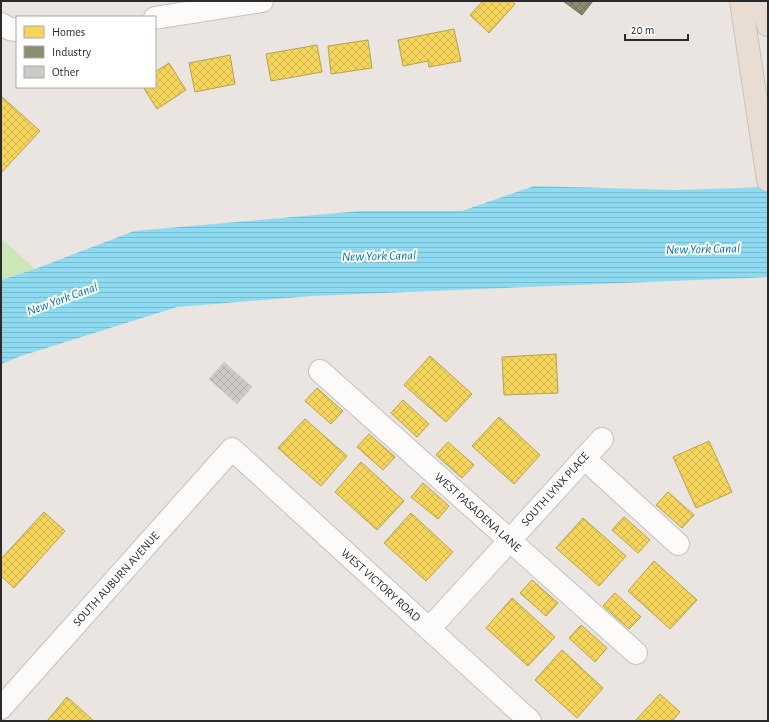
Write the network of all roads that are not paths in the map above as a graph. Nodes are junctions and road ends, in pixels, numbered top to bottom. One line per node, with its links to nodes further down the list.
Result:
1 (262, 1): 4 (street)
2 (741, 1): 8 (highway)
3 (762, 1): 6 (highway)
4 (156, 18)
5 (1, 24): 7 (street)
6 (768, 25)
7 (16, 30)
8 (766, 172)
9 (320, 370): 13 (street, WEST PASADENA LANE)
10 (602, 439): 12 (street, SOUTH LYNX PLACE)
11 (232, 449): 15 (street, WEST VICTORY ROAD); 17 (street, SOUTH AUBURN AVENUE)
12 (584, 458): 13 (street, SOUTH LYNX PLACE); 14 (street)
13 (510, 540): 15 (street, SOUTH LYNX PLACE); 16 (street, WEST PASADENA LANE)
14 (678, 544)
15 (428, 629): 18 (street, WEST VICTORY ROAD)
16 (636, 653)
17 (1, 708)
18 (530, 721)

